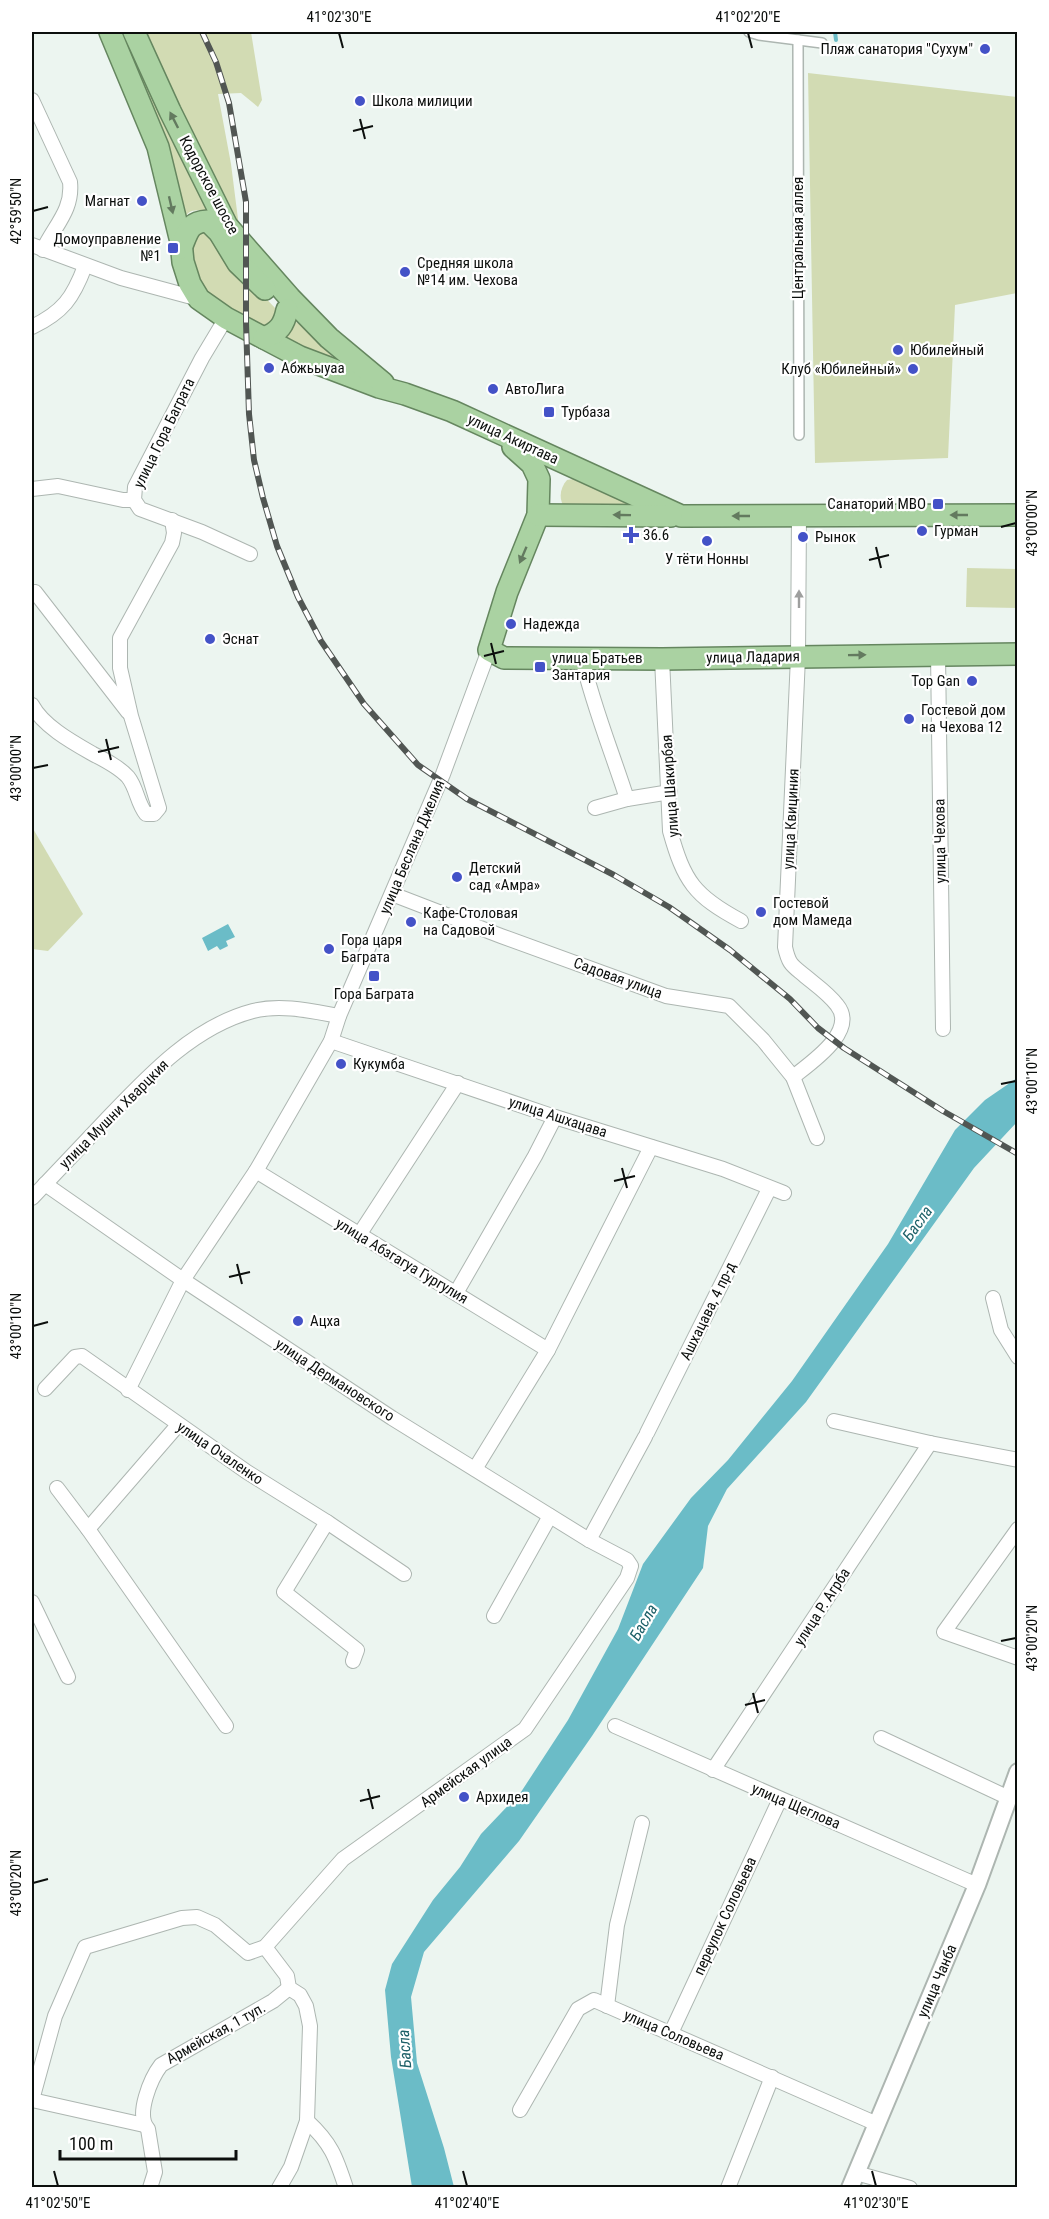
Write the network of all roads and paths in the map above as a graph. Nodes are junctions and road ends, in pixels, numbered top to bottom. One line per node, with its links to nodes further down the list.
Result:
1 (110, 32): 10 (highway, Кодорское шоссе, one-way to 10)
2 (134, 32): 7 (highway, Кодорское шоссе, one-way to 2)
3 (749, 32): 4 (street)
4 (798, 40): 5 (street); 20 (street, Центральная аллея)
5 (822, 42)
6 (32, 100): 9 (street)
7 (199, 168): 8 (highway); 17 (highway, Кодорское шоссе)
8 (219, 232): 10 (highway); 13 (highway)
9 (37, 247): 11 (street, улица Акиртава)
10 (181, 248): 12 (highway, Кодорское шоссе)
11 (85, 266): 12 (street, улица Акиртава); 15 (street)
12 (199, 299): 14 (highway, улица Акиртава)
13 (287, 310): 16 (highway); 17 (highway)
14 (226, 318): 16 (highway, улица Акиртава); 22 (street, улица Гора Баграта)
15 (32, 327)
16 (264, 338): 18 (highway, улица Акиртава)
17 (339, 346): 18 (highway, Кодорское шоссе)
18 (394, 390): 19 (highway, улица Акиртава)
19 (497, 433): 23 (highway, улица Беслана Джелия); 25 (highway, улица Акиртава)
20 (799, 435)
21 (32, 489): 22 (street)
22 (134, 500): 27 (street, улица Гора Баграта)
23 (538, 515): 25 (highway, one-way to 23); 30 (highway, улица Беслана Джелия, one-way to 30)
24 (1017, 515): 26 (highway, улица Акиртава, one-way to 26)
25 (681, 516): 26 (highway, улица Акиртава, one-way to 25)
26 (799, 516): 33 (street, улица Квициния, one-way to 26)
27 (172, 520): 28 (street, улица Гора Баграта); 37 (street)
28 (250, 554)
29 (35, 592): 37 (street)
30 (489, 650): 34 (highway, улица Ладария); 41 (street, улица Беслана Джелия)
31 (938, 653): 32 (highway, улица Ладария); 33 (highway, улица Ладария, one-way to 31); 44 (street, улица Чехова)
32 (1017, 654)
33 (798, 657): 35 (highway, улица Ладария); 46 (street, улица Квициния)
34 (582, 658): 35 (highway, улица Ладария); 39 (street)
35 (662, 658): 38 (street, улица Шакирбая)
36 (32, 705): 37 (street)
37 (131, 716)
38 (670, 792): 39 (street); 42 (street, улица Шакирбая)
39 (627, 799): 40 (street)
40 (595, 808)
41 (392, 894): 43 (street, улица Беслана Джелия); 46 (street, Садовая улица)
42 (741, 921)
43 (339, 1016): 45 (street, улица Беслана Джелия); 52 (street, улица Мушни Хварцкия)
44 (943, 1029)
45 (331, 1041): 47 (street, улица Ашхацава); 51 (street, улица Беслана Джелия)
46 (793, 1077): 49 (street, Садовая улица)
47 (458, 1083): 48 (street, улица Ашхацава); 56 (street)
48 (555, 1117): 50 (street, улица Ашхацава); 58 (street)
49 (817, 1138)
50 (651, 1147): 53 (street, улица Ашхацава); 60 (street)
51 (256, 1171): 56 (street, улица Абзгагуа Гургулия); 57 (street, улица Беслана Джелия)
52 (45, 1184): 55 (street, улица Мушни Хварцкия); 57 (street, улица Дермановского)
53 (769, 1189): 54 (street, улица Ашхацава); 74 (street, Ашхацава, 4 пр-д)
54 (784, 1193)
55 (32, 1198)
56 (359, 1235): 58 (street, улица Абзгагуа Гургулия)
57 (183, 1280): 63 (street, улица Беслана Джелия); 68 (street, улица Дермановского)
58 (456, 1293): 60 (street, улица Абзгагуа Гургулия)
59 (993, 1298): 61 (street)
60 (548, 1350): 68 (street)
61 (1017, 1357)
62 (45, 1389): 63 (street, улица Очаленко)
63 (129, 1390): 65 (street, улица Очаленко)
64 (834, 1421): 66 (street)
65 (178, 1425): 71 (street, улица Очаленко); 72 (street)
66 (930, 1443): 67 (street); 85 (street, улица Р. Агрба)
67 (1017, 1460)
68 (475, 1469): 70 (street, улица Дермановского)
69 (57, 1488): 72 (street)
70 (550, 1516): 74 (street, улица Дермановского); 78 (street)
71 (327, 1522): 76 (street, улица Очаленко); 80 (street)
72 (88, 1529): 82 (street)
73 (1017, 1529): 79 (street)
74 (589, 1540): 75 (street, улица Дермановского)
75 (631, 1566): 91 (street, Армейская улица)
76 (404, 1574)
77 (32, 1602): 81 (street)
78 (494, 1616)
79 (1017, 1658)
80 (353, 1661)
81 (68, 1677)
82 (226, 1726)
83 (615, 1726): 85 (street, улица Щеглова)
84 (881, 1738): 87 (street)
85 (713, 1770): 88 (street, улица Щеглова)
86 (1017, 1772): 87 (street, улица Чанба)
87 (1009, 1798): 90 (street, улица Чанба)
88 (780, 1799): 90 (street, улица Щеглова); 94 (street, переулок Соловьева)
89 (642, 1823): 93 (street)
90 (977, 1885): 99 (street, улица Чанба)
91 (265, 1947): 92 (street); 96 (street)
92 (289, 1988): 98 (street); 100 (street, Армейская, 1 туп.)
93 (607, 2006): 94 (street, улица Соловьева); 97 (street, улица Соловьева)
94 (671, 2033): 95 (street, улица Соловьева)
95 (772, 2077): 99 (street, улица Соловьева); 105 (street)
96 (32, 2100): 100 (street)
97 (520, 2110)
98 (307, 2121): 103 (street); 104 (street)
99 (877, 2124): 101 (street, улица Чанба)
100 (144, 2125): 102 (street, Армейская, 1 туп.)
101 (853, 2180): 106 (street)
102 (150, 2187)
103 (279, 2187)
104 (346, 2187)
105 (728, 2187)
106 (910, 2187)

